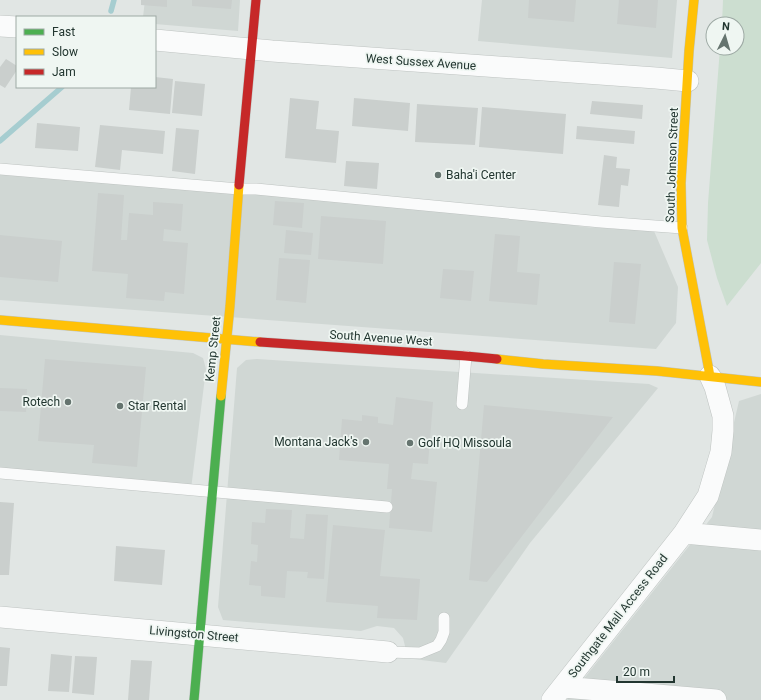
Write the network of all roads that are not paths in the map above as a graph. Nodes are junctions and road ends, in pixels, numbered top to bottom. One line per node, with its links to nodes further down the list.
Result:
1 (256, 0): 6 (street, Kemp Street)
2 (694, 0): 7 (street, South Johnson Street)
3 (0, 26): 4 (street)
4 (16, 28)
5 (156, 40): 6 (street, West Sussex Avenue)
6 (251, 49): 7 (street, West Sussex Avenue); 9 (street, Kemp Street)
7 (688, 81): 10 (street, South Johnson Street)
8 (0, 169): 9 (lane)
9 (239, 189): 10 (lane); 12 (street, Kemp Street)
10 (682, 228): 14 (street, South Johnson Street)
11 (0, 320): 12 (street, South Avenue West)
12 (226, 339): 13 (street, South Avenue West); 18 (street, Kemp Street)
13 (466, 356): 14 (street, South Avenue West); 16 (lane)
14 (710, 376): 15 (street, South Avenue West); 20 (street, Southgate Mall Access Road)
15 (761, 382)
16 (462, 404)
17 (0, 473): 18 (lane)
18 (212, 491): 19 (lane); 24 (street, Kemp Street)
19 (387, 507)
20 (684, 533): 21 (street); 26 (street, Southgate Mall Access Road)
21 (761, 540)
22 (0, 617): 24 (street, Livingston Street)
23 (444, 618): 25 (lane)
24 (199, 635): 25 (street, Livingston Street); 27 (street, Kemp Street)
25 (388, 652)
26 (558, 693): 28 (street)
27 (194, 700)
28 (716, 700)

